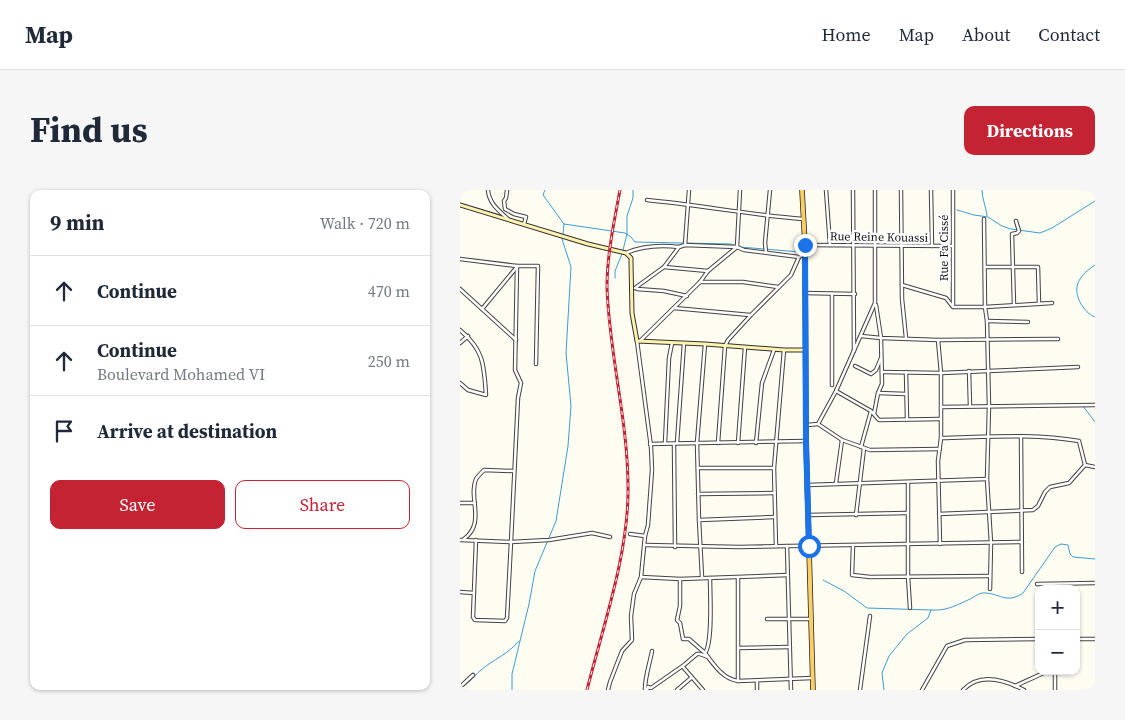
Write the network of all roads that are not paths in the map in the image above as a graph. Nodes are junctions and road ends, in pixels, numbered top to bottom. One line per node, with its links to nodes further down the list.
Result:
1 (488, 190): 18 (street)
2 (507, 190): 22 (street)
3 (689, 190): 14 (street)
4 (740, 190): 16 (street)
5 (770, 190): 17 (street)
6 (802, 190): 19 (main road)
7 (826, 190): 25 (street)
8 (853, 190): 26 (street)
9 (875, 190): 28 (street)
10 (901, 190): 29 (street)
11 (931, 190): 30 (street)
12 (953, 190): 31 (street, Rue Fa Cissé)
13 (647, 200): 14 (street)
14 (688, 204): 16 (street); 23 (street)
15 (460, 205): 18 (street)
16 (738, 212): 17 (street); 27 (street)
17 (768, 216): 19 (street); 33 (street)
18 (508, 219): 22 (street)
19 (803, 219): 24 (main road)
20 (984, 219): 40 (street)
21 (1016, 221): 39 (street)
22 (524, 224): 34 (street)
23 (685, 245): 27 (street); 32 (street)
24 (805, 245): 25 (street, Rue Reine Kouassi); 35 (main road)
25 (830, 245): 26 (street, Rue Reine Kouassi)
26 (854, 245): 28 (street, Rue Reine Kouassi); 50 (street)
27 (737, 246): 33 (street); 42 (street)
28 (875, 246): 29 (street, Rue Reine Kouassi); 53 (street)
29 (902, 246): 30 (street, Rue Reine Kouassi); 44 (street)
30 (932, 246): 31 (street, Rue Reine Kouassi)
31 (953, 246): 56 (street, Rue Fa Cissé)
32 (679, 247): 34 (street); 41 (street)
33 (766, 252): 36 (street)
34 (626, 253): 47 (street)
35 (805, 254): 36 (street); 48 (main road)
36 (799, 257): 45 (street)
37 (460, 259): 38 (street)
38 (517, 266): 59 (street); 69 (street); 84 (street)
39 (1012, 266): 40 (street); 54 (street); 55 (street)
40 (985, 267): 57 (street)
41 (664, 268): 42 (street); 47 (street)
42 (708, 271): 43 (street)
43 (700, 282): 45 (street); 51 (street)
44 (902, 285): 56 (street); 67 (street)
45 (778, 287): 60 (street)
46 (460, 289): 59 (street)
47 (633, 289): 51 (street); 72 (street)
48 (805, 293): 49 (street); 81 (main road)
49 (832, 294): 50 (street); 93 (street)
50 (854, 294): 82 (street)
51 (687, 296): 58 (street)
52 (1052, 303): 54 (street)
53 (875, 304): 65 (street); 66 (street)
54 (1039, 304): 55 (street)
55 (1014, 305): 57 (street)
56 (953, 306): 57 (street)
57 (985, 307): 61 (street)
58 (674, 308): 60 (street); 72 (street)
59 (482, 310): 69 (street)
60 (750, 315): 77 (street)
61 (987, 322): 62 (street); 71 (street)
62 (1028, 322)
63 (460, 330): 64 (street)
64 (468, 336): 73 (street); 92 (street)
65 (861, 336): 66 (street); 82 (street)
66 (880, 338): 67 (street); 83 (street)
67 (906, 339): 70 (street)
68 (1058, 339): 71 (street)
69 (516, 340): 126 (street)
70 (938, 340): 71 (street); 91 (street)
71 (987, 340): 87 (street)
72 (638, 341): 74 (street); 117 (street)
73 (460, 343)
74 (672, 343): 75 (street); 118 (street)
75 (684, 343): 76 (street); 119 (street)
76 (705, 344): 77 (street); 112 (street)
77 (725, 346): 78 (street); 113 (street)
78 (744, 347): 79 (street); 114 (street)
79 (774, 350): 80 (street); 115 (street)
80 (784, 350): 81 (street); 116 (street)
81 (804, 350): 106 (main road)
82 (854, 352): 94 (street)
83 (881, 358): 85 (street); 89 (street)
84 (536, 364)
85 (855, 366)
86 (1078, 367): 87 (street)
87 (988, 370): 88 (street); 99 (street)
88 (970, 371): 91 (street); 98 (street)
89 (882, 372): 90 (street); 95 (street)
90 (906, 372): 91 (street); 96 (street)
91 (941, 373): 100 (street)
92 (460, 383)
93 (832, 385)
94 (836, 391): 101 (street); 105 (street)
95 (878, 393): 96 (street); 102 (street)
96 (906, 394): 103 (street)
97 (1095, 405): 99 (street)
98 (970, 406): 99 (street); 100 (street)
99 (989, 406): 107 (street)
100 (941, 407): 104 (street)
101 (871, 412): 102 (street); 120 (street)
102 (874, 414): 103 (street)
103 (907, 419): 104 (street)
104 (941, 419): 109 (street)
105 (818, 424): 106 (street); 110 (street)
106 (806, 425): 111 (main road)
107 (988, 437): 108 (street); 109 (street); 127 (street)
108 (1021, 437): 122 (street); 137 (street)
109 (941, 438): 121 (street)
110 (842, 440): 120 (street); 129 (street)
111 (806, 441): 116 (street); 132 (main road)
112 (697, 443): 113 (street); 119 (street); 124 (street)
113 (718, 443): 114 (street)
114 (738, 443): 115 (street)
115 (756, 443): 116 (street)
116 (776, 443): 125 (street)
117 (650, 444): 118 (street); 146 (street)
118 (665, 444): 119 (street)
119 (676, 444): 160 (street)
120 (862, 448): 121 (street); 131 (street)
121 (940, 449): 128 (street)
122 (1085, 465): 123 (street); 137 (street)
123 (1095, 466)
124 (698, 468): 125 (street); 134 (street)
125 (774, 468): 133 (street)
126 (514, 471): 136 (street); 150 (street)
127 (987, 479): 128 (street); 139 (street)
128 (938, 482): 130 (street); 140 (street)
129 (836, 483): 131 (street); 132 (street)
130 (908, 483): 131 (street); 138 (street)
131 (859, 484): 142 (street)
132 (808, 485): 141 (main road)
133 (775, 493): 134 (street); 143 (street)
134 (698, 494): 144 (street)
135 (460, 503): 136 (street)
136 (475, 503): 148 (street)
137 (1022, 511): 139 (street); 151 (street)
138 (907, 513): 142 (street); 156 (street)
139 (988, 513): 140 (street); 152 (street)
140 (939, 514): 153 (street)
141 (809, 515): 142 (street); 159 (main road)
142 (856, 515)
143 (775, 517): 144 (street); 157 (street)
144 (698, 520): 161 (street)
145 (630, 534): 146 (street)
146 (645, 536): 154 (street)
147 (610, 537): 150 (street)
148 (461, 540): 149 (street)
149 (476, 540): 150 (street); 175 (street)
150 (511, 542): 175 (street)
151 (1022, 542): 152 (street); 162 (street)
152 (990, 543): 153 (street); 165 (street)
153 (940, 544): 156 (street)
154 (645, 545): 160 (street); 166 (street)
155 (853, 545): 156 (street); 159 (street); 164 (street)
156 (908, 545): 164 (street)
157 (776, 546): 158 (street); 161 (street)
158 (787, 546): 159 (street); 163 (street)
159 (809, 546): 180 (main road)
160 (675, 547): 161 (street)
161 (700, 547): 167 (street)
162 (1022, 572)
163 (788, 575): 169 (street); 178 (street)
164 (908, 576): 165 (street); 176 (street)
165 (990, 576): 173 (street)
166 (641, 577): 170 (street); 200 (street)
167 (702, 577): 168 (street); 170 (street)
168 (710, 578): 169 (street); 187 (street)
169 (738, 578): 185 (street)
170 (680, 579): 187 (street)
171 (1095, 582): 172 (street)
172 (1037, 584)
173 (990, 589)
174 (460, 592): 175 (street)
175 (474, 593)
176 (910, 608)
177 (870, 616): 207 (street)
178 (790, 618): 179 (street); 180 (street); 184 (street)
179 (767, 619)
180 (812, 619): 194 (main road)
181 (1035, 639): 208 (street)
182 (1080, 639): 183 (street)
183 (1095, 639)
184 (790, 647): 185 (street); 195 (street)
185 (738, 648): 196 (street)
186 (652, 650): 201 (street)
187 (705, 653): 188 (street)
188 (708, 657): 189 (street); 196 (street)
189 (682, 666): 193 (street); 201 (street)
190 (473, 675): 199 (street)
191 (1039, 675): 198 (street)
192 (1055, 675): 211 (street)
193 (691, 678): 202 (street); 203 (street)
194 (812, 678): 195 (street); 206 (main road)
195 (790, 679): 197 (street); 205 (street)
196 (738, 681): 197 (street)
197 (757, 681): 204 (street)
198 (1016, 686): 209 (street); 210 (street)
199 (460, 687)
200 (608, 690)
201 (646, 690)
202 (677, 690)
203 (703, 690)
204 (757, 690)
205 (790, 690)
206 (813, 690)
207 (860, 690)
208 (923, 690)
209 (963, 690)
210 (1024, 690)
211 (1055, 690)

